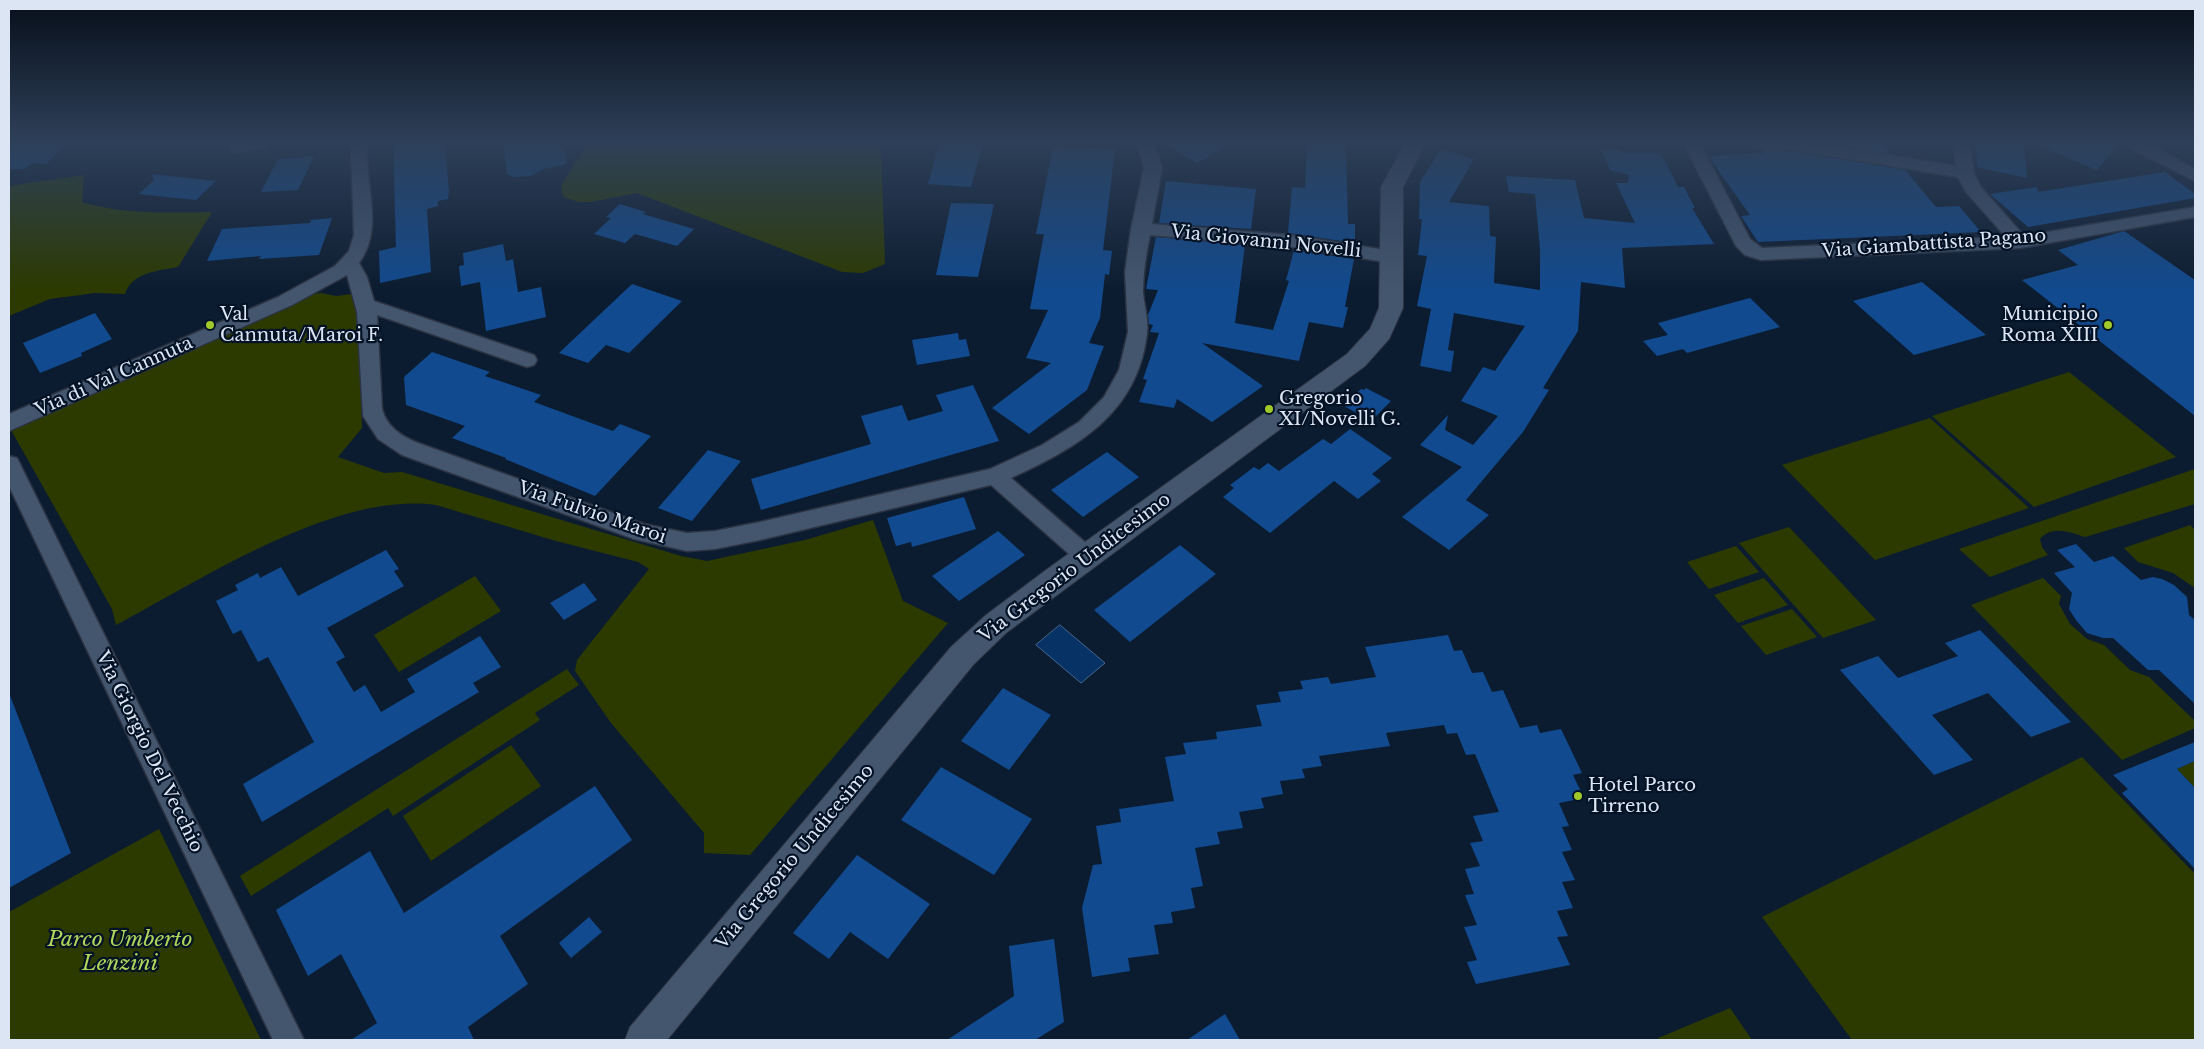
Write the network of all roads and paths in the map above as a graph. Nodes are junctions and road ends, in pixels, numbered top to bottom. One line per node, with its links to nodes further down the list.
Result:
1 (361, 193): 10 (street, Via di Val Cannuta)
2 (1148, 193): 7 (street, Via Fulvio Maroi)
3 (1392, 193): 9 (street, Via Gregorio Undicesimo)
4 (1717, 193): 8 (street, Via Giambattista Pagano)
5 (1975, 193): 8 (street)
6 (2195, 212): 8 (street, Via Giambattista Pagano)
7 (1140, 229): 9 (street, Via Giovanni Novelli); 15 (street, Via Fulvio Maroi)
8 (2020, 242)
9 (1392, 257): 16 (street, Via Gregorio Undicesimo)
10 (350, 262): 11 (street, Via Fulvio Maroi); 13 (street, Via di Val Cannuta)
11 (367, 304): 12 (street); 15 (street, Via Fulvio Maroi)
12 (527, 360)
13 (9, 423)
14 (9, 464): 17 (street, Via Giorgio Del Vecchio)
15 (995, 476): 16 (street)
16 (1086, 556): 18 (street, Via Gregorio Undicesimo)
17 (289, 1040)
18 (643, 1040)

